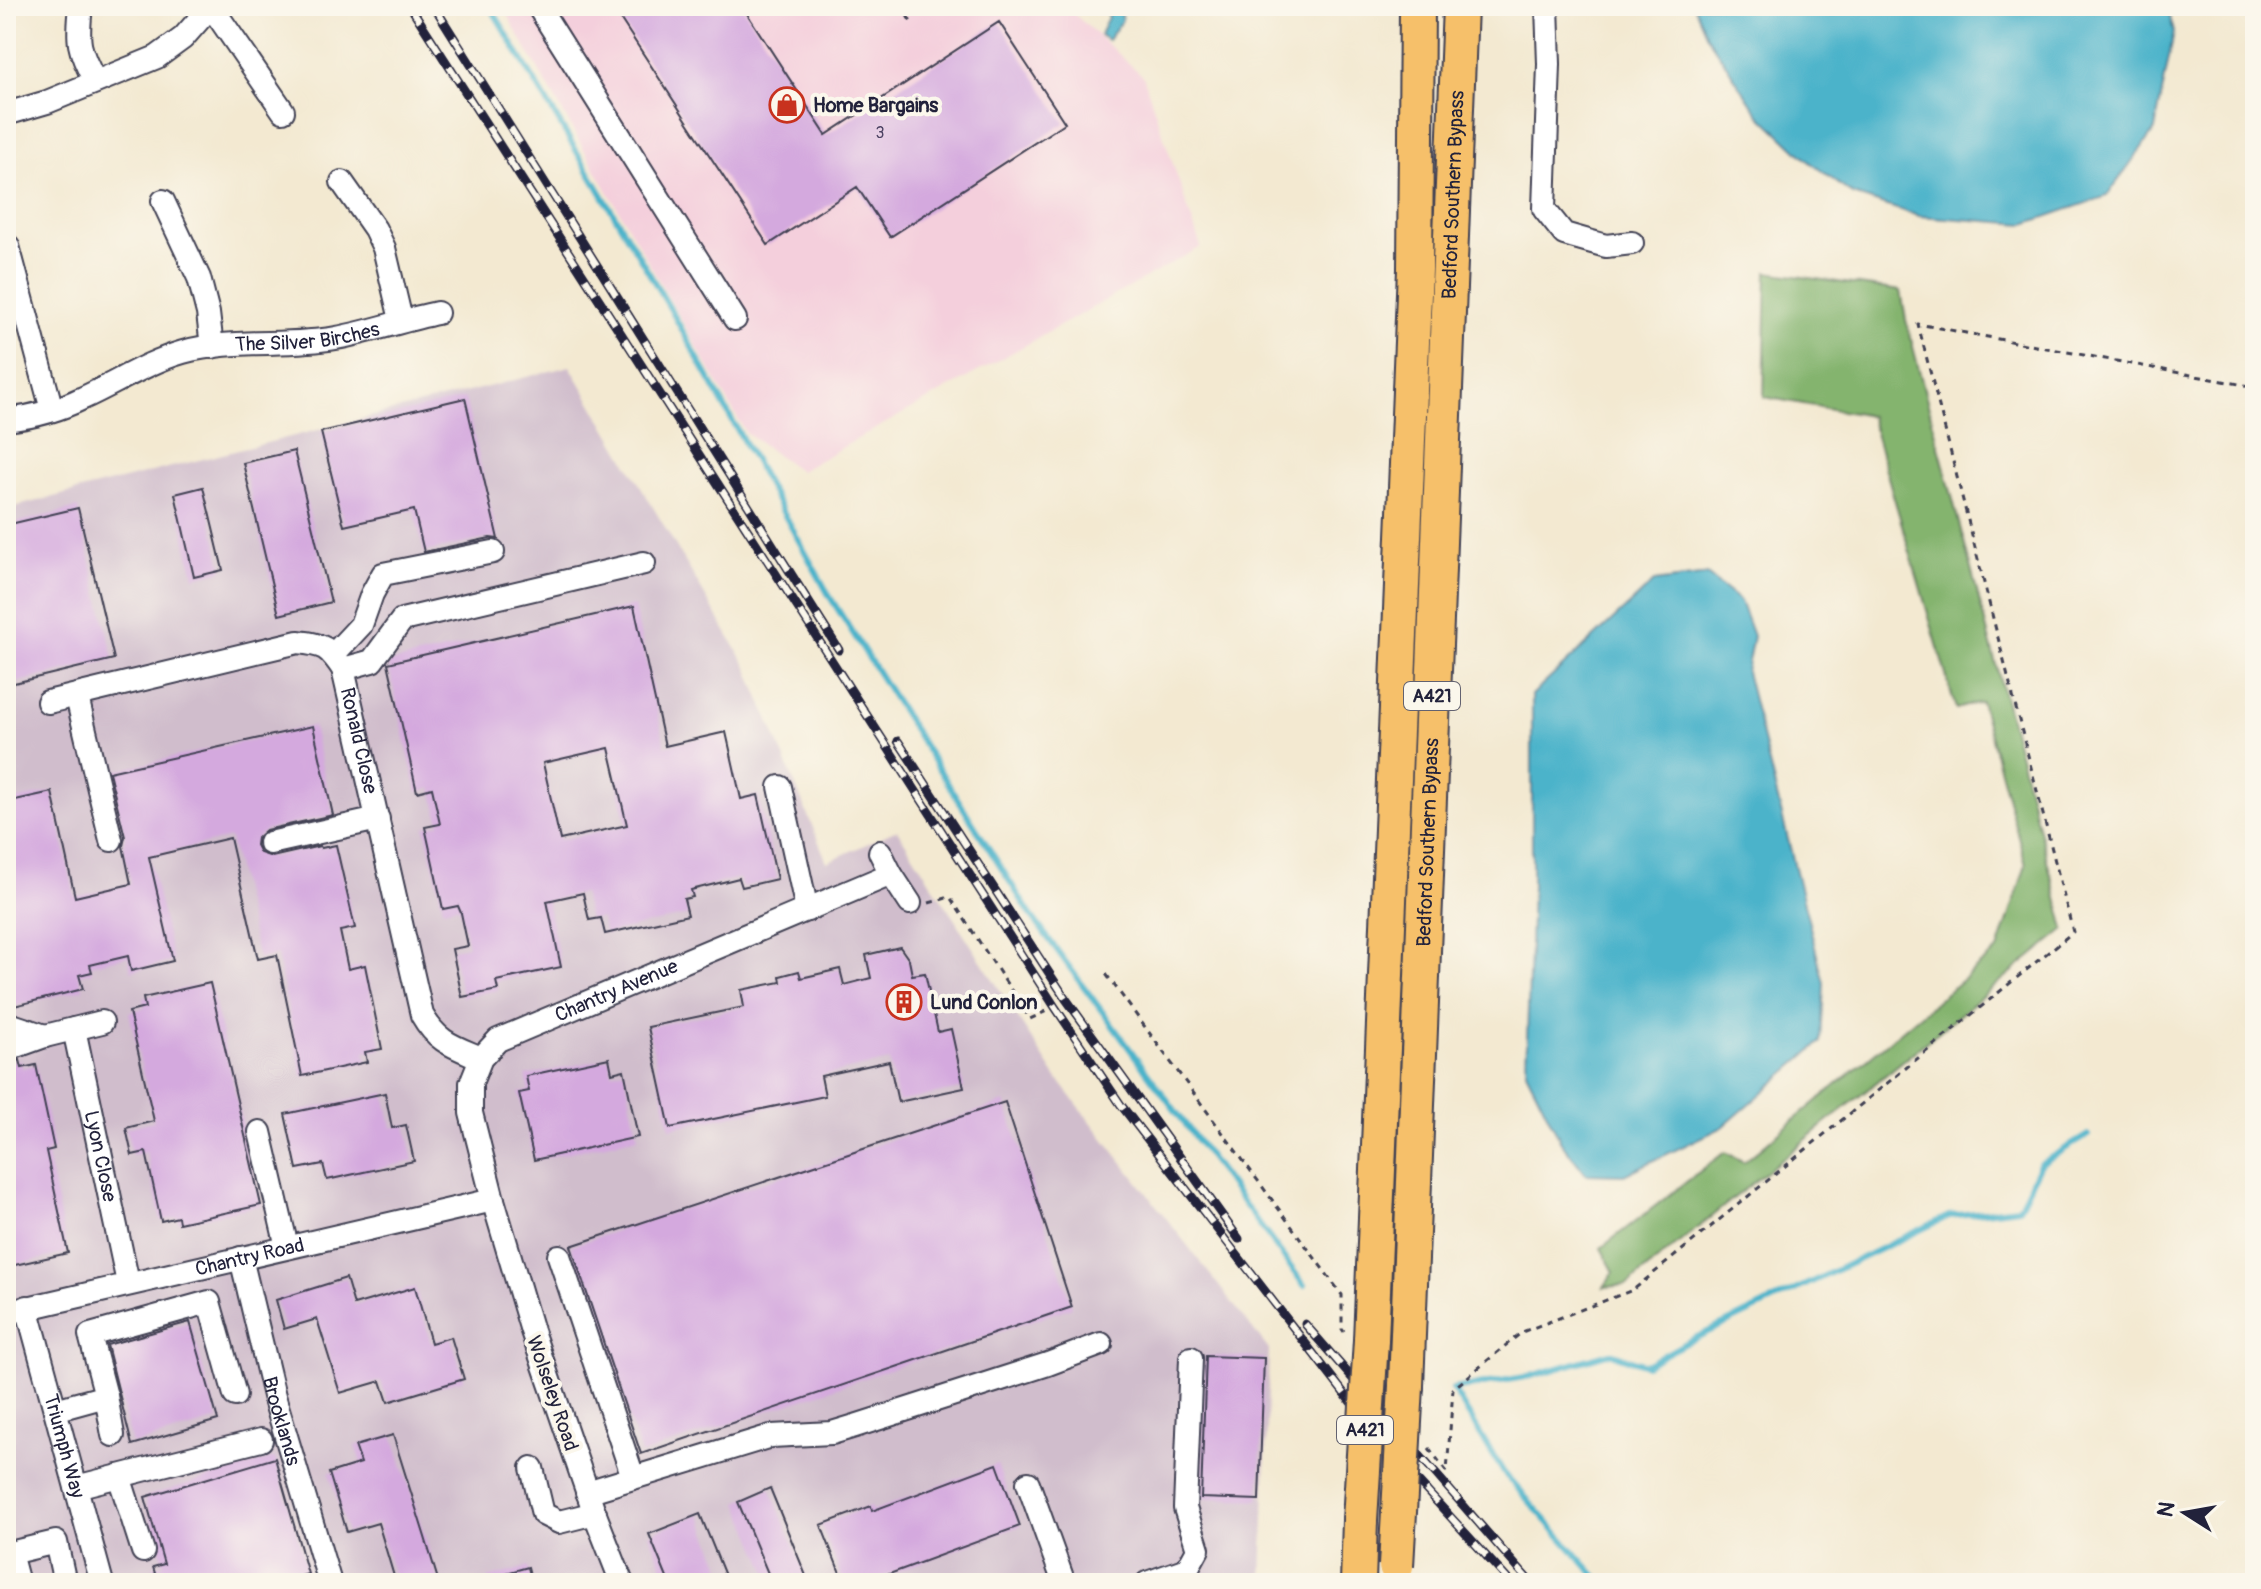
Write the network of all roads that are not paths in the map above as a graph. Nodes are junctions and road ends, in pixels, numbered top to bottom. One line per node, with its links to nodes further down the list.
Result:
1 (81, 6): 7 (street)
2 (211, 6): 7 (street); 8 (street)
3 (538, 6): 15 (street)
4 (1417, 6): 70 (highway, Bedford Southern Bypass / A421, bridge)
5 (1460, 6): 62 (highway, Bedford Southern Bypass / A421, bridge)
6 (1547, 6): 12 (street)
7 (95, 81): 9 (street)
8 (283, 111)
9 (6, 114)
10 (342, 182): 16 (street, The Silver Birches)
11 (163, 201): 17 (street, The Silver Birches)
12 (1632, 243)
13 (8, 246): 18 (street)
14 (437, 313): 16 (street, The Silver Birches)
15 (735, 319)
16 (401, 320): 17 (street, The Silver Birches)
17 (212, 347): 18 (street, The Silver Birches)
18 (52, 410): 19 (street, The Silver Birches)
19 (6, 420)
20 (493, 552): 22 (street)
21 (644, 563): 22 (street)
22 (338, 662): 23 (street); 26 (street, Ronald Close)
23 (77, 697): 24 (street); 27 (street)
24 (48, 702)
25 (780, 787): 32 (street)
26 (378, 819): 28 (street); 38 (street, Ronald Close)
27 (111, 840)
28 (270, 843)
29 (880, 852): 30 (street)
30 (891, 874): 31 (street); 32 (street, Chantry Avenue)
31 (910, 903)
32 (807, 910): 38 (street, Chantry Avenue)
33 (102, 1022): 35 (street)
34 (6, 1023): 36 (street)
35 (74, 1029): 36 (street); 45 (street, Lyon Close)
36 (45, 1036): 37 (street)
37 (6, 1050)
38 (481, 1058): 40 (street)
39 (260, 1132): 41 (street)
40 (493, 1200): 41 (street, Chantry Road); 60 (street, Wolseley Road)
41 (287, 1247): 43 (street, Chantry Road)
42 (559, 1256): 57 (street)
43 (241, 1258): 44 (street, Chantry Road); 67 (street, Brooklands)
44 (201, 1267): 45 (street, Chantry Road); 46 (street)
45 (128, 1283): 47 (street, Chantry Road)
46 (209, 1302): 50 (street); 51 (street)
47 (16, 1310): 52 (street, Triumph Way)
48 (1101, 1344): 57 (street)
49 (1191, 1358): 69 (street)
50 (235, 1395)
51 (106, 1396): 52 (street); 53 (street)
52 (55, 1410): 59 (street, Triumph Way)
53 (113, 1435)
54 (261, 1440): 56 (street)
55 (532, 1468): 60 (street)
56 (119, 1476): 59 (street); 61 (street)
57 (633, 1477): 60 (street)
58 (1028, 1483): 63 (street)
59 (76, 1487): 66 (street, Triumph Way)
60 (591, 1503): 68 (street, Wolseley Road)
61 (143, 1551)
62 (1395, 1574)
63 (1060, 1582)
64 (18, 1583): 65 (street)
65 (65, 1583)
66 (102, 1583)
67 (330, 1583)
68 (622, 1583)
69 (1147, 1583)
70 (1358, 1583)

